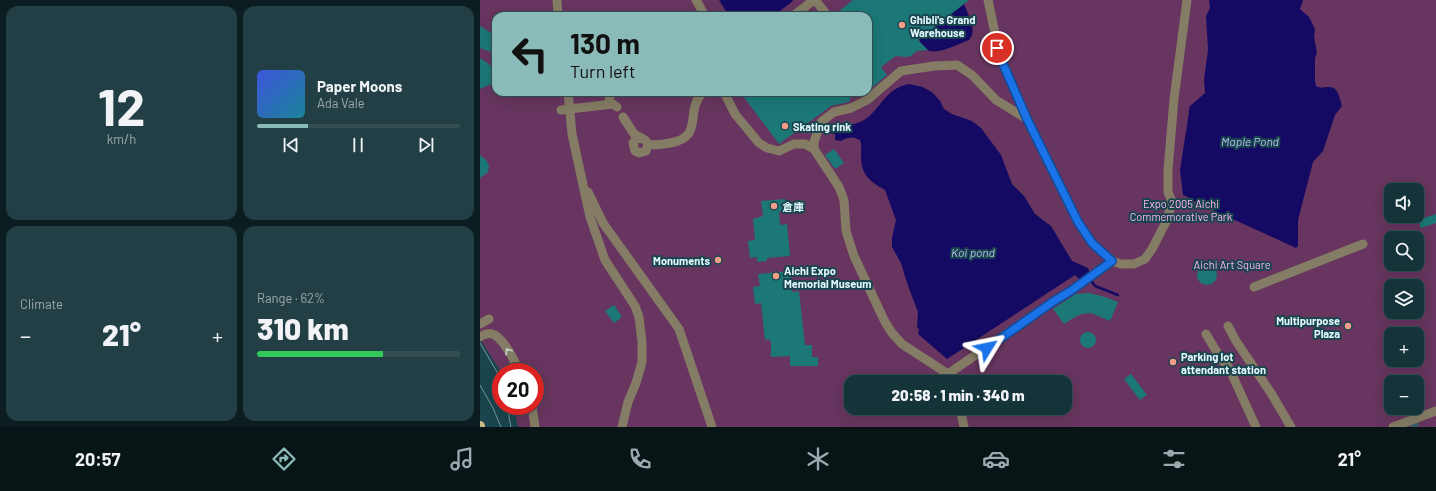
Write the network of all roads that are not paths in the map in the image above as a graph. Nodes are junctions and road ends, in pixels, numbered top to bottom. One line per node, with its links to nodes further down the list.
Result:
1 (557, 0): 6 (street)
2 (696, 0): 7 (street)
3 (815, 0): 8 (street); 9 (street)
4 (988, 0): 18 (street)
5 (1187, 0): 22 (street)
6 (558, 12)
7 (703, 12)
8 (798, 12)
9 (825, 12)
10 (567, 96): 16 (street)
11 (700, 96): 17 (street)
12 (726, 96): 19 (street)
13 (872, 96): 18 (street)
14 (872, 96): 19 (street)
15 (614, 100): 16 (street)
16 (565, 109): 20 (street)
17 (623, 117)
18 (1027, 119): 24 (street)
19 (814, 149): 32 (street)
20 (582, 180): 39 (street); 40 (street)
21 (1363, 244): 25 (street)
22 (1152, 248): 23 (street); 24 (street)
23 (1158, 256)
24 (1112, 261): 33 (street)
25 (1254, 287)
26 (489, 319): 27 (street)
27 (480, 324)
28 (1228, 326): 42 (street)
29 (1206, 334): 41 (street)
30 (480, 337): 31 (street, one-way to 30)
31 (515, 363)
32 (945, 375)
33 (953, 375)
34 (1436, 411): 43 (street)
35 (534, 415): 38 (street)
36 (960, 415): 37 (street)
37 (961, 425)
38 (536, 427)
39 (622, 427)
40 (712, 427)
41 (1256, 427)
42 (1291, 427)
43 (1393, 427)

